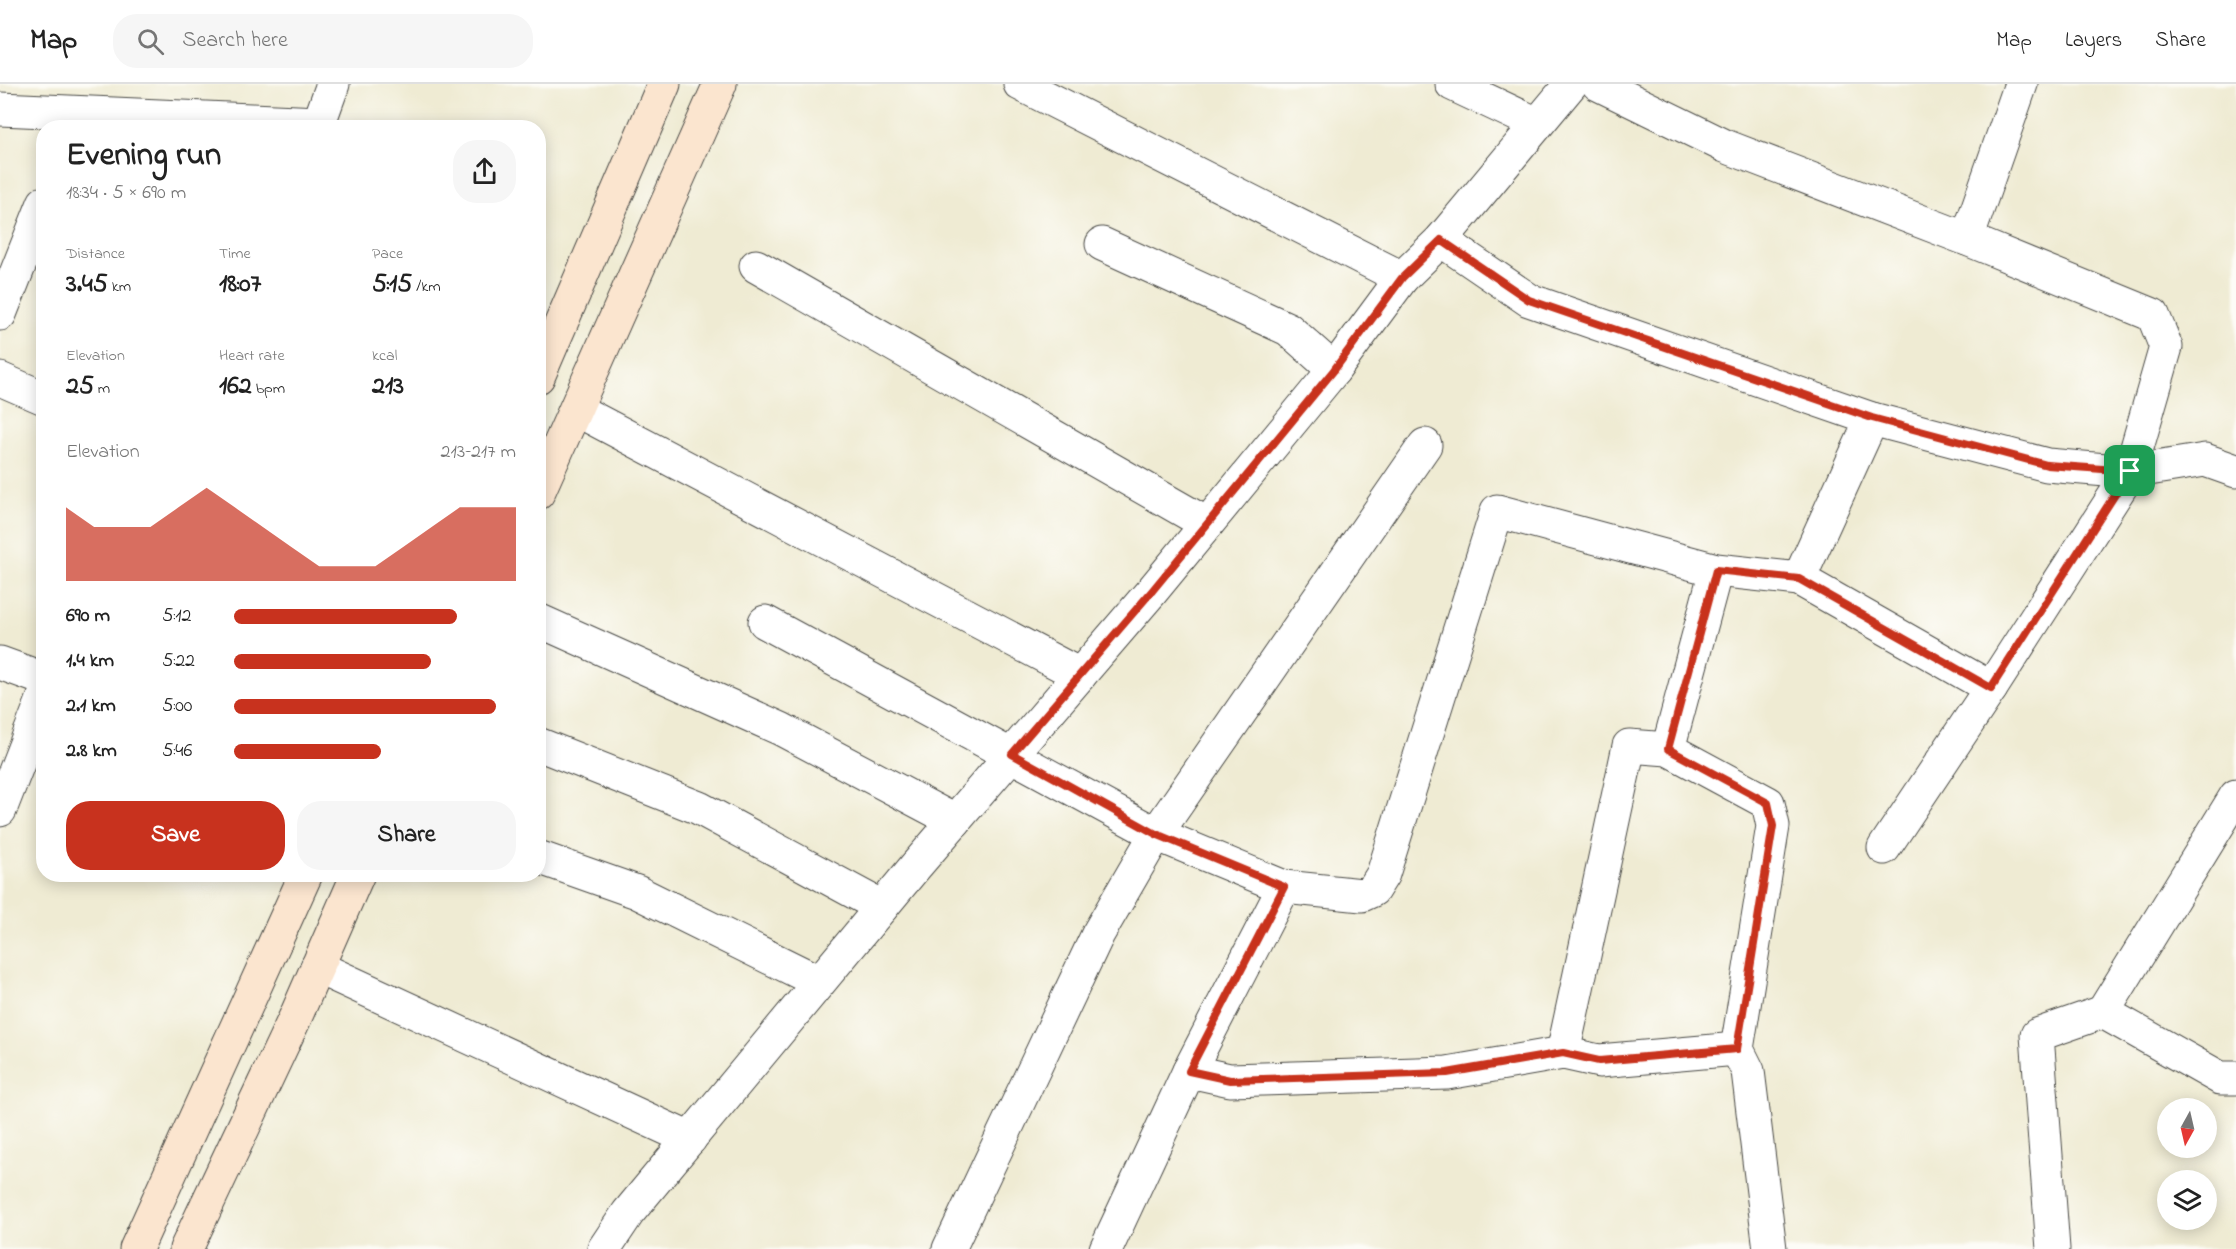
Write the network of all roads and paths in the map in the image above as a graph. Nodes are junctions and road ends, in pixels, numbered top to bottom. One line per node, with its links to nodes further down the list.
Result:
1 (333, 84): 11 (street)
2 (664, 84): 20 (street)
3 (720, 84): 24 (street)
4 (1020, 84): 18 (street)
5 (1452, 84): 12 (street)
6 (1571, 84): 12 (street)
7 (1598, 84): 14 (street)
8 (2021, 84): 14 (street)
9 (0, 109): 10 (street)
10 (76, 120)
11 (320, 120)
12 (1538, 124): 15 (street)
13 (36, 223): 19 (street)
14 (1967, 239): 27 (street)
15 (1441, 240): 18 (street); 25 (street)
16 (1102, 244): 21 (street)
17 (756, 266): 30 (street)
18 (1402, 278): 21 (street)
19 (1, 308)
20 (546, 358)
21 (1334, 370): 30 (street)
22 (0, 379): 23 (street)
23 (36, 395)
24 (577, 410): 29 (street); 36 (street)
25 (1872, 418): 27 (street); 32 (street)
26 (1425, 445): 46 (street)
27 (2130, 471): 28 (street); 38 (street)
28 (2236, 471)
29 (546, 476)
30 (1207, 524): 36 (street)
31 (1716, 570): 32 (street); 41 (street); 51 (street)
32 (1799, 579): 38 (street)
33 (765, 622): 42 (street)
34 (546, 624): 45 (street)
35 (0, 663): 37 (street)
36 (1080, 675): 42 (street)
37 (36, 676)
38 (1991, 688): 47 (street)
39 (36, 718): 44 (street)
40 (546, 747): 52 (street)
41 (1668, 749): 56 (street); 57 (street)
42 (1012, 754): 45 (street); 46 (street)
43 (2236, 796): 55 (street)
44 (0, 810)
45 (955, 821): 52 (street)
46 (1156, 834): 51 (street); 64 (street)
47 (1884, 848)
48 (546, 860): 54 (street)
49 (302, 882): 61 (street)
50 (354, 882): 53 (street)
51 (1284, 887): 58 (street)
52 (882, 907): 54 (street)
53 (317, 967): 60 (street); 62 (street)
54 (819, 982): 60 (street)
55 (2103, 1012): 59 (street); 67 (street)
56 (1737, 1049): 57 (street); 66 (street)
57 (1563, 1053): 58 (street)
58 (1189, 1071): 65 (street)
59 (2236, 1078)
60 (690, 1139): 63 (street)
61 (136, 1249)
62 (186, 1249)
63 (604, 1249)
64 (949, 1249)
65 (1106, 1249)
66 (1770, 1249)
67 (2053, 1249)

